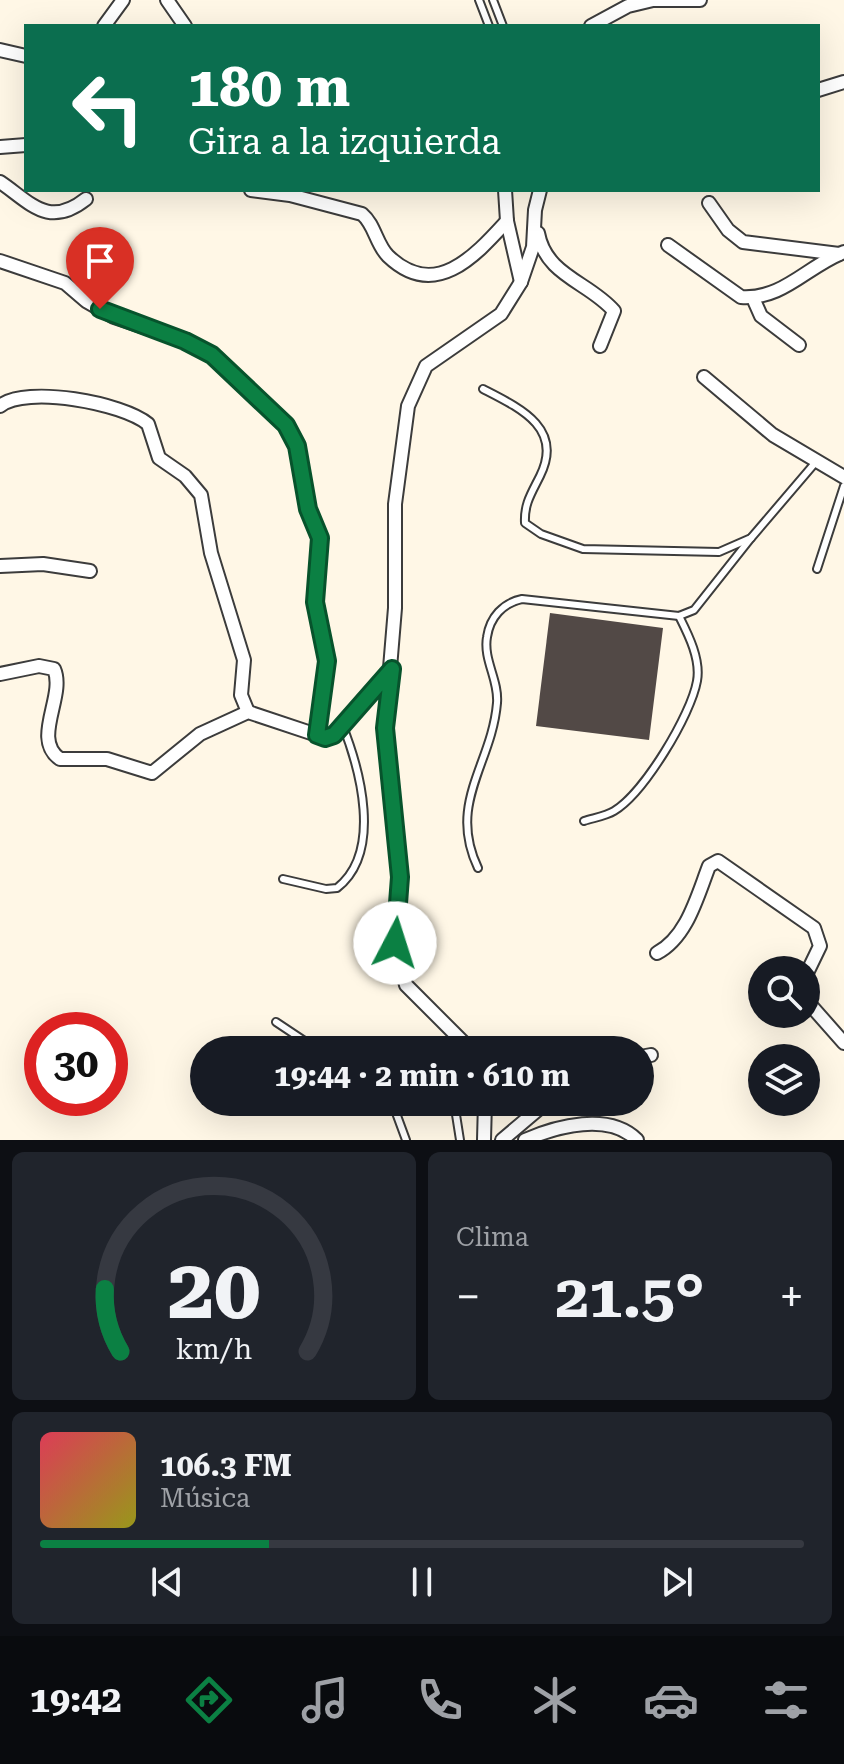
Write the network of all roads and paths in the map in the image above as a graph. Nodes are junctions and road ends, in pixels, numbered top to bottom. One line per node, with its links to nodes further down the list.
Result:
1 (123, 0): 6 (street)
2 (167, 0): 7 (street)
3 (479, 0): 8 (lane)
4 (493, 0): 9 (lane)
5 (700, 0): 10 (street)
6 (105, 24)
7 (184, 24)
8 (488, 24)
9 (502, 24)
10 (595, 24)
11 (0, 50): 12 (street)
12 (24, 56)
13 (844, 82): 14 (street)
14 (820, 89)
15 (24, 145): 16 (street)
16 (0, 147)
17 (0, 182): 21 (street)
18 (261, 192): 24 (street)
19 (505, 192): 24 (street)
20 (540, 192): 23 (street)
21 (86, 199)
22 (709, 203): 26 (street)
23 (535, 210): 28 (street); 31 (street)
24 (507, 221): 28 (street)
25 (668, 245): 29 (street)
26 (842, 253): 29 (street)
27 (0, 261): 47 (street)
28 (521, 282): 43 (street)
29 (753, 298): 30 (street)
30 (799, 345)
31 (600, 346)
32 (704, 377): 35 (street)
33 (483, 389): 38 (lane)
34 (0, 406): 45 (street)
35 (815, 463): 36 (street); 38 (lane)
36 (844, 477)
37 (844, 486): 40 (lane)
38 (751, 538): 42 (lane)
39 (0, 566): 41 (street)
40 (817, 569)
41 (90, 571)
42 (679, 616): 48 (lane); 49 (lane)
43 (392, 669): 46 (street); 56 (street)
44 (0, 674): 45 (street)
45 (248, 712): 47 (street)
46 (342, 724): 47 (street); 50 (lane)
47 (317, 735)
48 (584, 821)
49 (478, 868)
50 (283, 879)
51 (657, 953): 52 (street)
52 (815, 956)
53 (820, 1016): 57 (street)
54 (276, 1022): 55 (lane)
55 (297, 1036)
56 (456, 1036)
57 (844, 1043)
58 (397, 1116): 62 (lane)
59 (456, 1116): 63 (lane)
60 (485, 1116): 64 (street)
61 (530, 1116): 65 (street)
62 (406, 1140)
63 (460, 1140)
64 (484, 1140)
65 (502, 1140)
66 (525, 1140): 67 (street)
67 (637, 1140)

